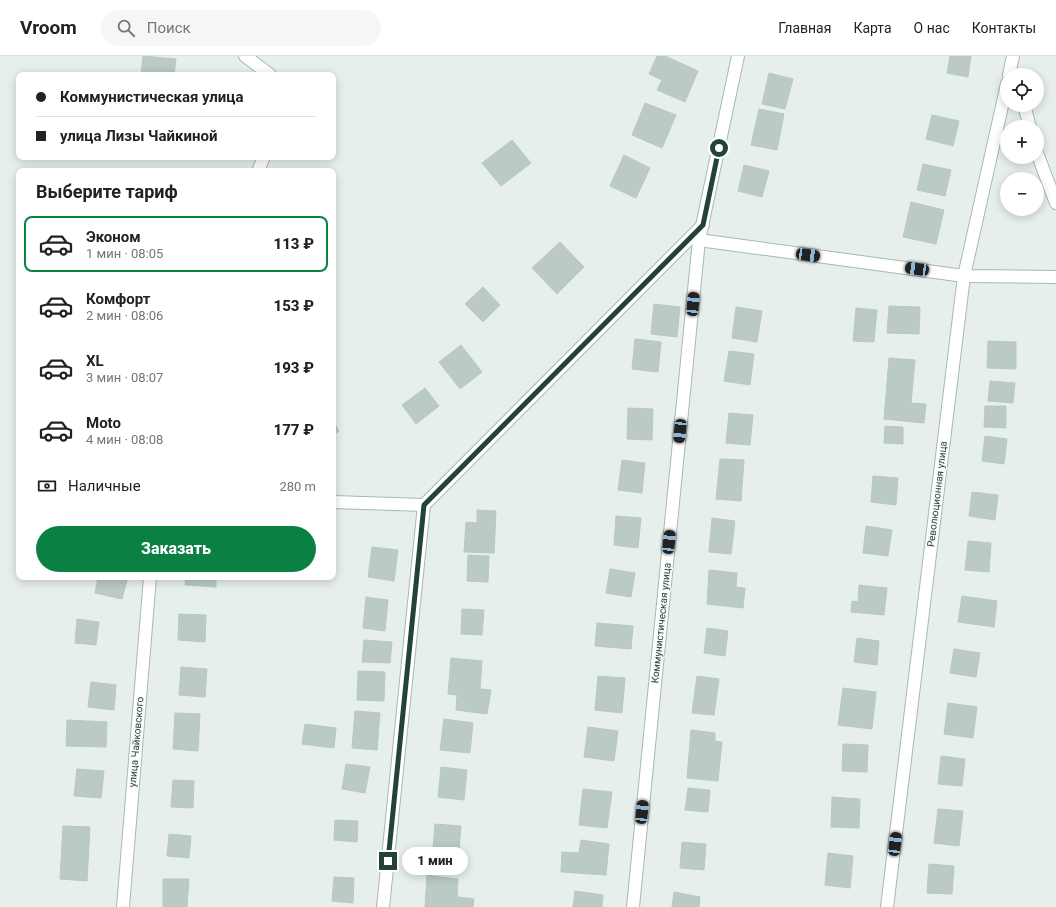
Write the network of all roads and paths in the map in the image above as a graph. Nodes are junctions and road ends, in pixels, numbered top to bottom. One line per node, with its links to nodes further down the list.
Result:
1 (245, 56): 6 (street)
2 (738, 56): 10 (street, Коммунистическая улица)
3 (1013, 58): 4 (street); 5 (street)
4 (1011, 68)
5 (1015, 68)
6 (267, 72)
7 (1001, 112): 12 (street, Революционная улица)
8 (1041, 164): 9 (street)
9 (1056, 203)
10 (703, 225): 11 (street, Коммунистическая улица); 15 (street)
11 (699, 240): 12 (street); 19 (street, Коммунистическая улица)
12 (964, 276): 13 (street); 20 (street, Революционная улица)
13 (1056, 277)
14 (336, 502): 15 (street)
15 (424, 505): 18 (street)
16 (150, 580): 17 (street, улица Чайковского)
17 (123, 907)
18 (383, 907)
19 (633, 907)
20 (887, 907)

